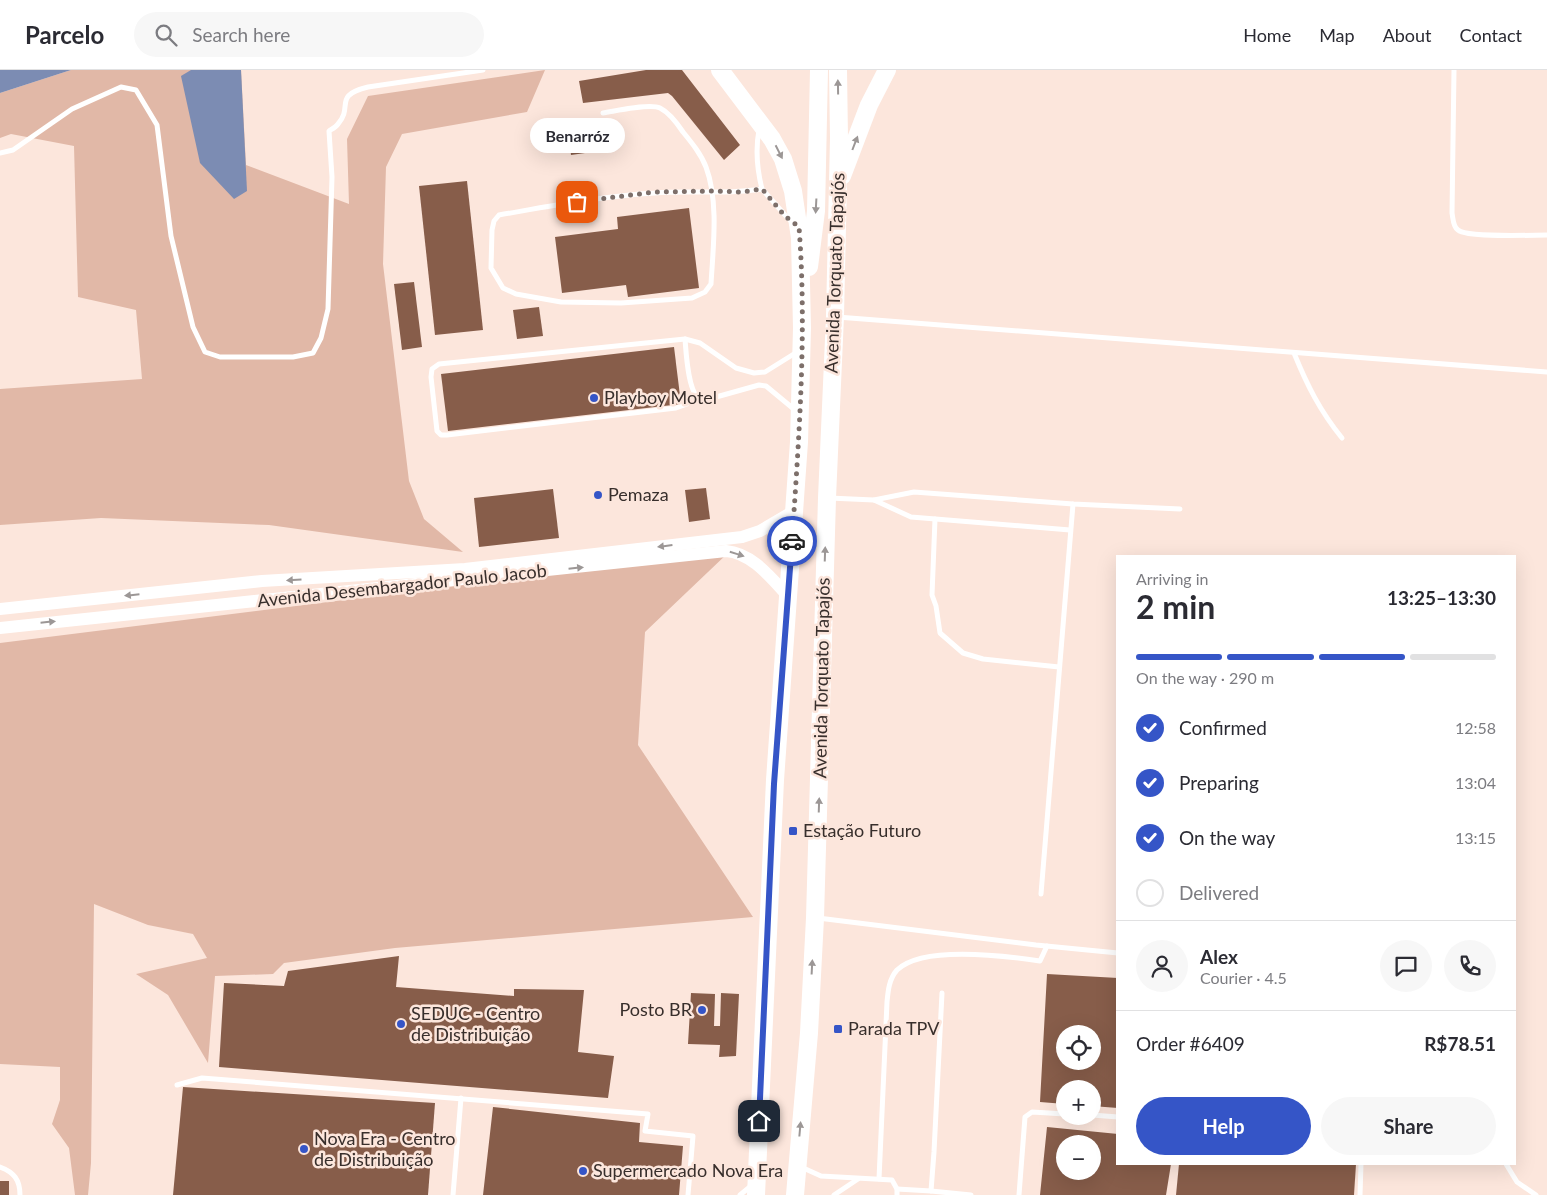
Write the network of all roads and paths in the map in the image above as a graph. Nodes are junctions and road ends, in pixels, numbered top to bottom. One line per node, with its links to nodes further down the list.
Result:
1 (483, 70): 9 (lane)
2 (720, 70): 8 (highway, Avenida Torquato Tapajós)
3 (819, 70): 16 (highway, one-way to 16)
4 (838, 70): 10 (highway, Avenida Torquato Tapajós, one-way to 4)
5 (887, 70): 10 (highway, one-way to 5)
6 (1454, 70): 14 (lane)
7 (604, 112): 12 (lane)
8 (761, 124): 11 (lane); 13 (highway, Avenida Torquato Tapajós, one-way to 13)
9 (0, 153)
10 (837, 188): 15 (highway, Avenida Torquato Tapajós)
11 (762, 189): 12 (lane); 13 (lane)
12 (711, 191): 12 (lane)
13 (799, 227): 16 (highway, Avenida Torquato Tapajós)
14 (1547, 235)
15 (835, 316): 19 (lane); 24 (highway, Avenida Torquato Tapajós)
16 (802, 328): 18 (highway, Avenida Torquato Tapajós)
17 (684, 339): 18 (lane); 21 (lane); 21 (lane)
18 (802, 349): 22 (highway, Avenida Torquato Tapajós)
19 (1294, 352): 20 (lane); 23 (lane)
20 (1547, 372)
21 (701, 399): 22 (lane)
22 (800, 413): 28 (highway, Avenida Torquato Tapajós)
23 (1342, 438)
24 (827, 498): 25 (lane); 38 (highway, Avenida Torquato Tapajós, one-way to 24)
25 (874, 500): 26 (lane); 29 (lane)
26 (1073, 504): 27 (lane); 30 (lane)
27 (1180, 508)
28 (794, 511): 31 (street, Avenida Desembargador Paulo Jacob, one-way to 31); 32 (highway, Avenida Torquato Tapajós)
29 (935, 519): 30 (lane); 36 (lane)
30 (1070, 530): 36 (lane)
31 (224, 586): 33 (street); 34 (street, Avenida Desembargador Paulo Jacob, one-way to 34)
32 (788, 596): 33 (street, Avenida Desembargador Paulo Jacob, one-way to 32); 53 (highway, Avenida Torquato Tapajós)
33 (225, 604): 35 (street, Avenida Desembargador Paulo Jacob, one-way to 33)
34 (0, 610)
35 (0, 628)
36 (1059, 667): 37 (lane)
37 (1040, 894)
38 (815, 918): 39 (lane); 47 (highway, Avenida Torquato Tapajós, one-way to 38)
39 (1047, 946): 40 (lane); 52 (lane)
40 (1116, 953)
41 (942, 993): 54 (lane)
42 (177, 1085): 43 (lane)
43 (462, 1098): 57 (lane); 58 (lane)
44 (1056, 1113): 63 (lane)
45 (1101, 1116): 46 (lane)
46 (1116, 1117)
47 (796, 1165): 51 (lane); 60 (highway, Avenida Torquato Tapajós)
48 (1361, 1165): 64 (lane)
49 (1507, 1165): 65 (lane)
50 (0, 1167): 56 (lane)
51 (858, 1179): 52 (lane); 61 (lane)
52 (879, 1179): 55 (lane)
53 (756, 1188): 59 (lane)
54 (931, 1191): 55 (lane); 62 (lane)
55 (897, 1192)
56 (20, 1195)
57 (453, 1195)
58 (688, 1195)
59 (740, 1195)
60 (795, 1195)
61 (834, 1195)
62 (971, 1195)
63 (1019, 1195)
64 (1360, 1195)
65 (1536, 1195)

